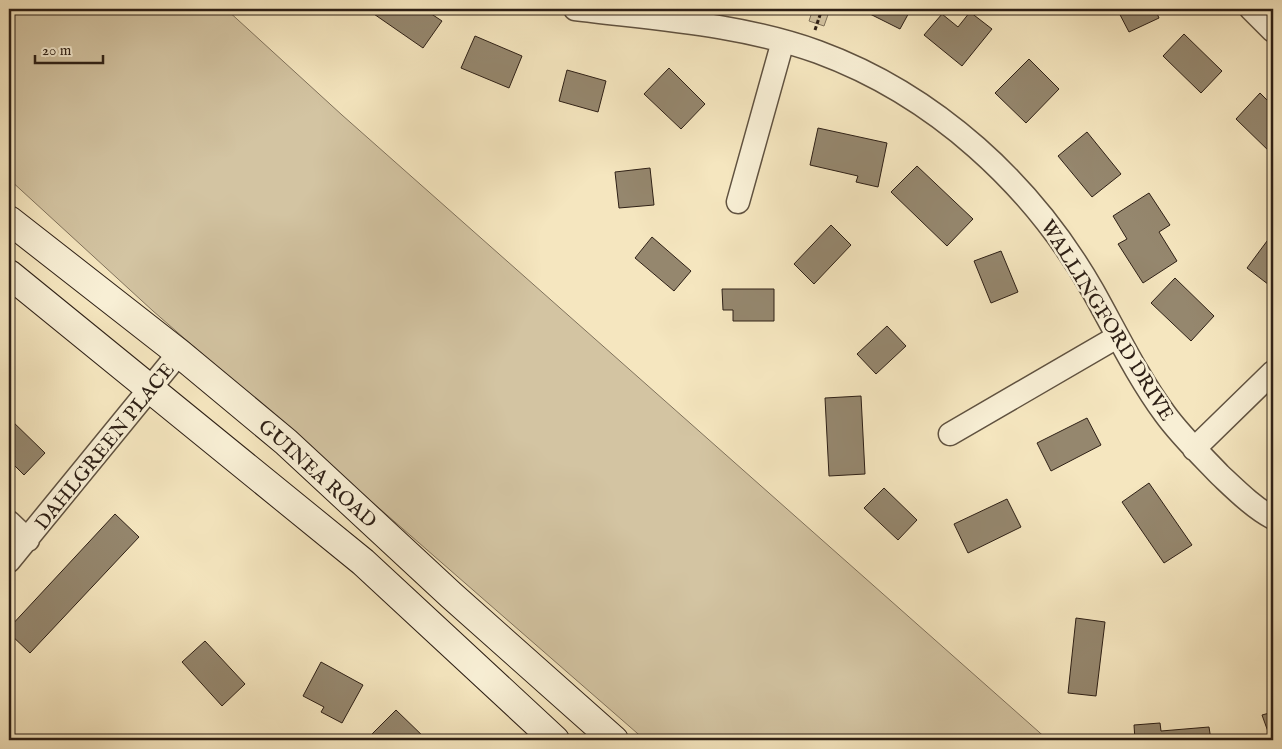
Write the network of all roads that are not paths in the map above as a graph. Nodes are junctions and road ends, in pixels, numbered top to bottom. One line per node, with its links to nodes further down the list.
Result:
1 (575, 9): 3 (street, WALLINGFORD DRIVE)
2 (1251, 9): 4 (street)
3 (599, 10): 5 (street, WALLINGFORD DRIVE)
4 (1273, 31)
5 (783, 42): 6 (street); 9 (street, WALLINGFORD DRIVE)
6 (738, 202)
7 (9, 220): 10 (main road, GUINEA ROAD)
8 (9, 274): 12 (main road, GUINEA ROAD)
9 (1117, 337): 13 (street); 14 (street, WALLINGFORD DRIVE)
10 (179, 354): 12 (street, DAHLGREEN PLACE); 20 (main road, GUINEA ROAD)
11 (1273, 372): 14 (street)
12 (151, 388): 17 (street, DAHLGREEN PLACE); 19 (main road, GUINEA ROAD)
13 (950, 434)
14 (1194, 449): 15 (street, WALLINGFORD DRIVE)
15 (1273, 518)
16 (9, 522): 17 (street)
17 (28, 540): 18 (street, DAHLGREEN PLACE)
18 (9, 561)
19 (554, 740)
20 (614, 740)

